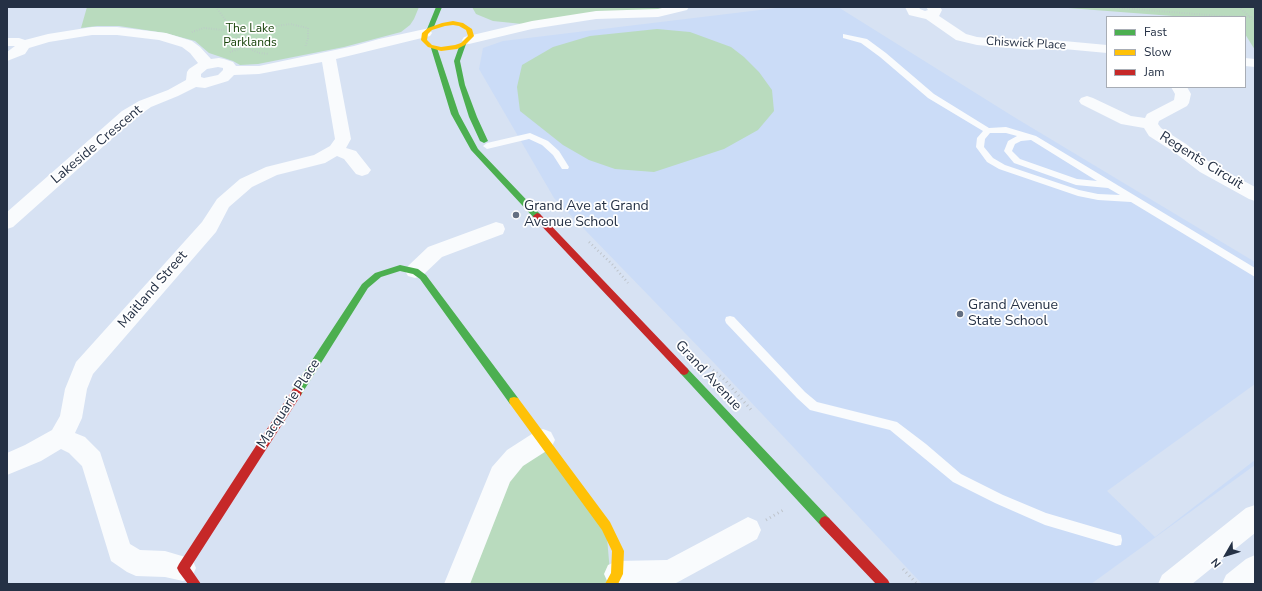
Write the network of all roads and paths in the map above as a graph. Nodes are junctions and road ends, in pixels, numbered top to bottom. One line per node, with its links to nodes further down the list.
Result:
1 (216, 7): 12 (path)
2 (439, 7): 16 (street)
3 (682, 7): 13 (street)
4 (912, 7): 7 (street, Chiswick Place)
5 (1107, 7): 9 (path)
6 (1238, 7): 9 (path)
7 (931, 11): 21 (street, Chiswick Place)
8 (456, 14): 13 (street)
9 (1250, 16): 10 (path); 11 (path)
10 (1255, 17)
11 (1255, 22)
12 (231, 29): 15 (path); 17 (path)
13 (465, 34): 16 (street); 16 (street); 33 (street, Grand Avenue)
14 (846, 36): 31 (lane)
15 (166, 38): 19 (street); 25 (street)
16 (430, 39): 23 (street); 38 (street, Grand Avenue)
17 (239, 40): 20 (path); 22 (path)
18 (7, 42): 19 (street)
19 (23, 45): 24 (street)
20 (311, 47)
21 (1106, 49)
22 (275, 54)
23 (328, 56): 26 (street); 34 (street)
24 (7, 57)
25 (207, 64): 26 (street); 27 (street)
26 (230, 71): 27 (street)
27 (195, 81): 41 (street, Lakeside Crescent)
28 (1180, 88): 30 (street, Regents Circuit)
29 (1087, 101): 30 (street, Regents Circuit)
30 (1150, 124): 39 (street, Regents Circuit)
31 (988, 131): 32 (lane); 40 (lane)
32 (1033, 138): 37 (lane); 37 (lane)
33 (487, 146): 35 (lane); 38 (street, Grand Avenue)
34 (336, 150): 36 (street); 50 (street, Maitland Street)
35 (565, 167)
36 (362, 170)
37 (1110, 185): 40 (lane)
38 (512, 188): 53 (street, Grand Avenue)
39 (1255, 195)
40 (1134, 199): 45 (lane)
41 (7, 222)
42 (496, 230): 44 (street)
43 (584, 238): 46 (path)
44 (415, 271): 51 (street); 59 (street, Macquarie Place)
45 (1255, 273)
46 (632, 287)
47 (730, 320): 56 (lane)
48 (703, 362): 49 (path)
49 (757, 417)
50 (60, 437): 52 (street, Maitland Street); 59 (street, Macquarie Place)
51 (543, 440): 60 (street); 61 (street)
52 (7, 464)
53 (805, 499): 55 (path); 62 (street, Grand Avenue)
54 (1255, 517): 64 (street)
55 (748, 530): 60 (street)
56 (1116, 540)
57 (901, 567): 63 (path)
58 (1255, 568): 65 (street)
59 (189, 576)
60 (614, 579)
61 (457, 584)
62 (884, 584)
63 (917, 584)
64 (1171, 584)
65 (1235, 584)

